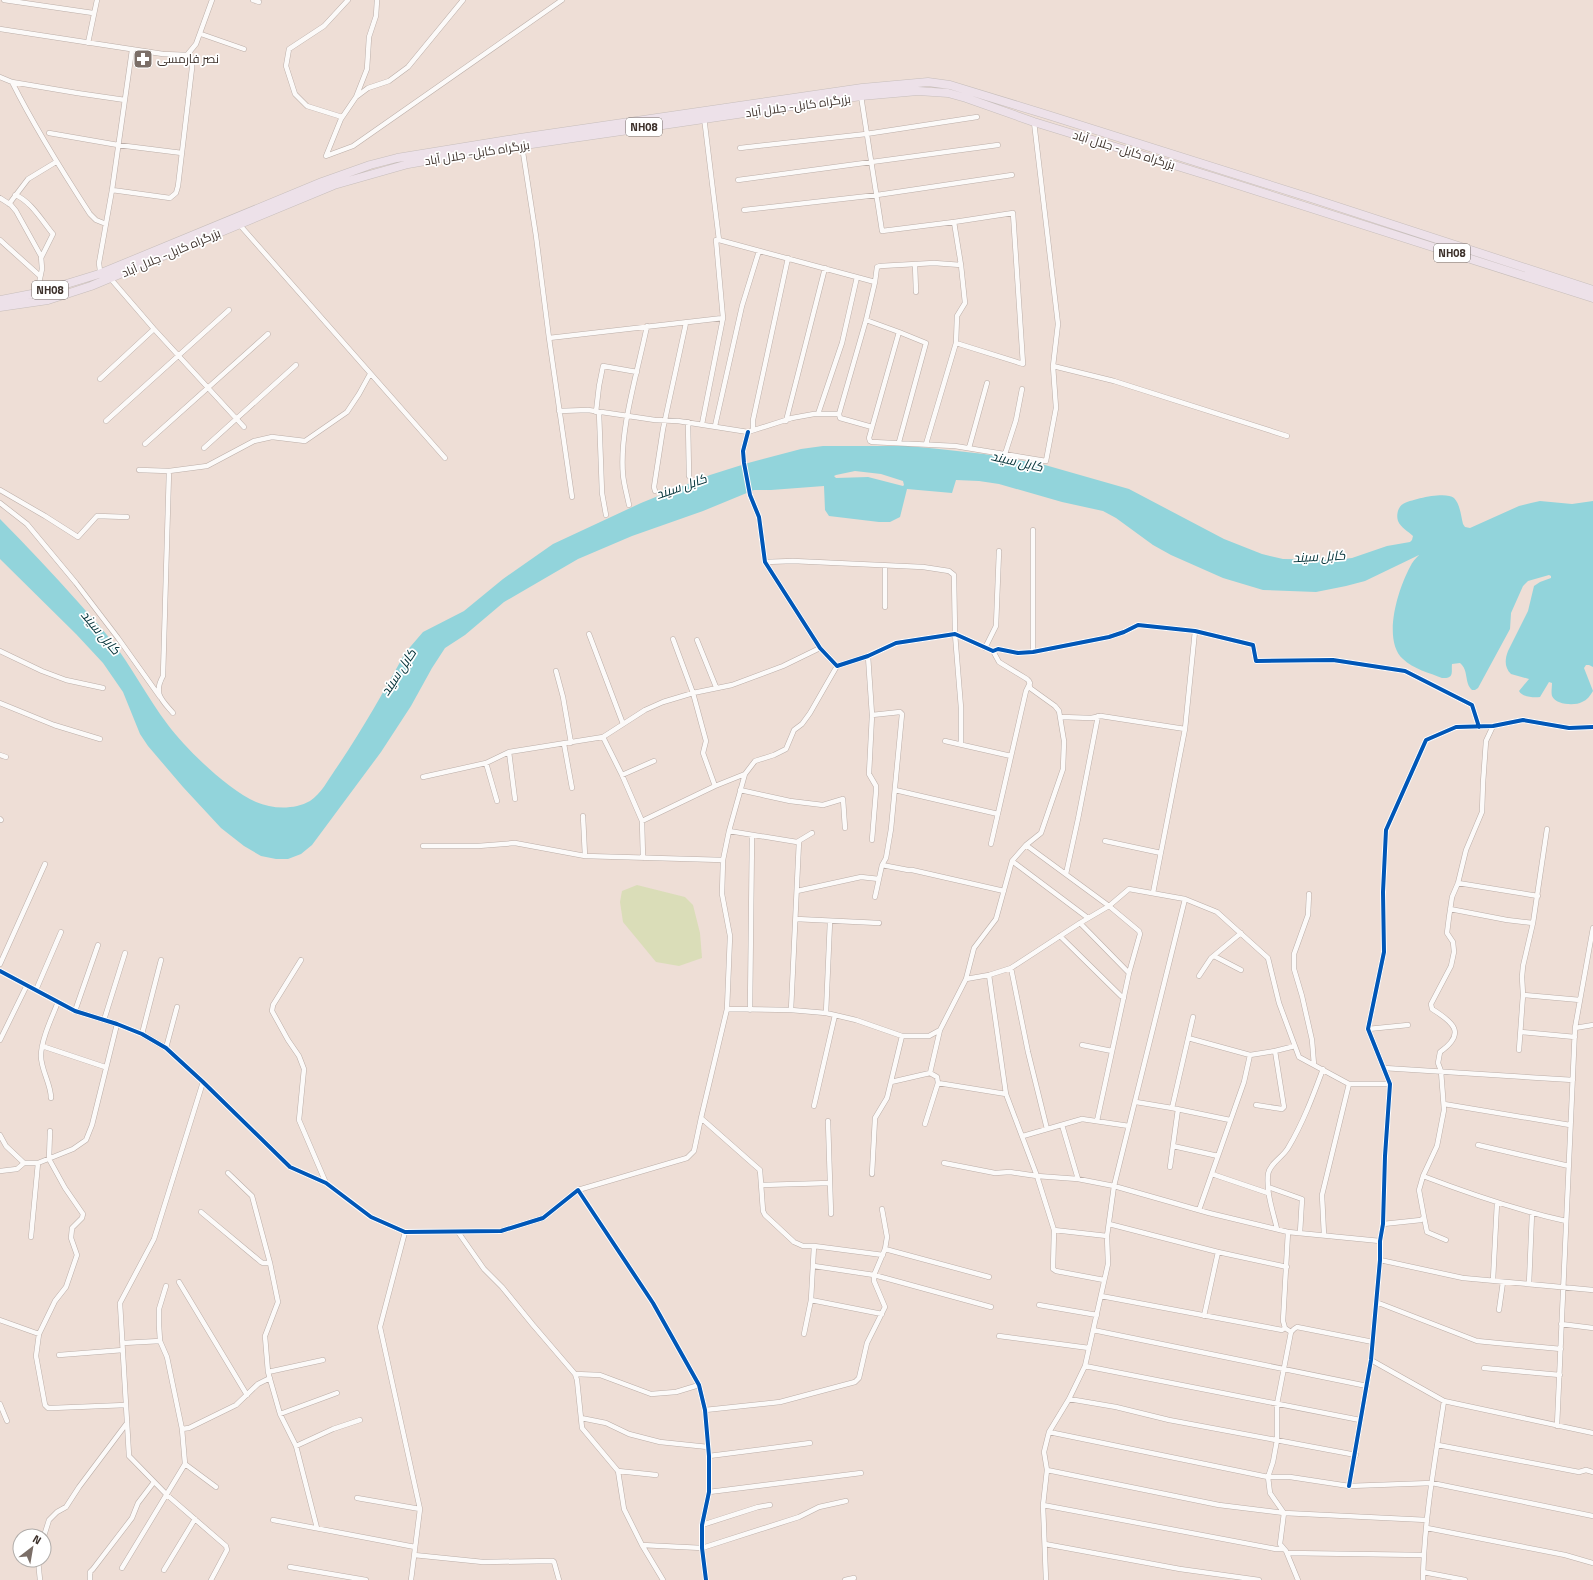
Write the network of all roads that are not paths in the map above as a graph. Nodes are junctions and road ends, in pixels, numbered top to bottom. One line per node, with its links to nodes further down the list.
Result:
1 (4, 0): 10 (street)
2 (97, 0): 10 (street)
3 (212, 0): 12 (street)
4 (253, 0): 9 (street)
5 (348, 0): 23 (street)
6 (377, 0): 20 (street)
7 (463, 0): 20 (street)
8 (562, 0): 23 (street)
9 (259, 2)
10 (93, 13): 13 (street)
11 (0, 29): 13 (street)
12 (201, 34): 14 (street); 16 (street)
13 (88, 43): 15 (street)
14 (244, 49)
15 (132, 50): 16 (street); 21 (street)
16 (187, 55): 32 (street)
17 (0, 77): 18 (street)
18 (12, 82): 21 (street); 33 (street)
19 (861, 96): 22 (highway, بزرگراه کابل- جلال آباد / NH08); 25 (highway, بزرگراه کابل- جلال آباد / NH08); 27 (street)
20 (356, 97): 23 (street)
21 (125, 100): 28 (street)
22 (704, 115): 30 (highway, بزرگراه کابل- جلال آباد / NH08); 35 (highway, بزرگراه کابل- جلال آباد / NH08); 45 (highway, بزرگراه کابل- جلال آباد / NH08); 51 (street)
23 (342, 117)
24 (977, 117): 27 (street)
25 (1034, 122): 37 (highway, بزرگراه کابل- جلال آباد / NH08); 81 (street)
26 (49, 133): 28 (street)
27 (866, 134): 31 (street); 34 (street)
28 (118, 145): 32 (street); 39 (street)
29 (998, 145): 34 (street)
30 (522, 146): 45 (highway, بزرگراه کابل- جلال آباد / NH08); 77 (street)
31 (740, 148)
32 (182, 153): 39 (street)
33 (56, 162): 40 (street); 47 (street)
34 (872, 163): 38 (street); 41 (street)
35 (1215, 168): 37 (highway); 48 (highway, بزرگراه کابل- جلال آباد / NH08)
36 (1012, 175): 41 (street)
37 (1213, 177): 49 (highway, بزرگراه کابل- جلال آباد / NH08)
38 (738, 180)
39 (112, 190): 47 (street)
40 (15, 195): 43 (street); 53 (street)
41 (877, 195): 44 (street); 46 (street)
42 (0, 198): 43 (street)
43 (9, 204): 53 (street)
44 (744, 210)
45 (236, 222): 58 (highway, بزرگراه کابل- جلال آباد / NH08); 61 (highway, بزرگراه کابل- جلال آباد / NH08); 83 (street)
46 (954, 222): 56 (street); 78 (street)
47 (106, 224): 58 (street)
48 (1409, 230): 49 (highway); 63 (highway, بزرگراه کابل- جلال آباد / NH08)
49 (1406, 239): 66 (highway, بزرگراه کابل- جلال آباد / NH08)
50 (0, 240): 59 (street)
51 (719, 240): 52 (street); 70 (street)
52 (759, 251): 54 (street); 99 (street)
53 (41, 258): 59 (street)
54 (788, 258): 57 (street); 102 (street)
55 (915, 264): 56 (street); 62 (street); 64 (street)
56 (961, 265): 78 (street)
57 (825, 268): 60 (street); 95 (street)
58 (99, 274): 65 (highway, بزرگراه کابل- جلال آباد / NH08)
59 (40, 276): 65 (street)
60 (857, 277): 62 (street); 90 (street)
61 (110, 278): 68 (highway, بزرگراه کابل- جلال آباد / NH08); 74 (street)
62 (875, 282): 71 (street)
63 (1593, 290)
64 (916, 292)
65 (37, 293): 67 (highway, بزرگراه کابل- جلال آباد / NH08)
66 (1593, 298)
67 (0, 300)
68 (0, 307)
69 (229, 310): 79 (street)
70 (723, 318): 72 (street); 98 (street)
71 (866, 320): 75 (street); 91 (street)
72 (686, 323): 73 (street); 94 (street)
73 (647, 326): 77 (street); 82 (street)
74 (154, 329): 79 (street); 84 (street)
75 (899, 332): 101 (street); 104 (street)
76 (268, 334): 86 (street)
77 (549, 338): 88 (street)
78 (956, 343): 106 (street)
79 (179, 355): 86 (street); 96 (street)
80 (296, 365): 93 (street)
81 (1053, 366): 103 (street); 109 (street)
82 (638, 372): 89 (street); 92 (street)
83 (370, 374): 110 (street); 112 (street)
84 (100, 379)
85 (987, 383): 108 (street)
86 (207, 387): 93 (street); 105 (street)
87 (1022, 389): 109 (street)
88 (559, 411): 89 (street); 116 (street)
89 (597, 412): 92 (street); 119 (street)
90 (818, 414): 91 (street); 95 (street)
91 (839, 414): 101 (street)
92 (628, 416): 94 (street); 118 (street)
93 (236, 419): 100 (street); 107 (street)
94 (665, 420): 97 (street); 115 (street)
95 (786, 420): 102 (street)
96 (106, 421)
97 (688, 422): 98 (street); 113 (street)
98 (702, 424): 99 (street)
99 (715, 426): 102 (street)
100 (244, 427)
101 (872, 427): 104 (street)
102 (751, 431): 123 (street)
103 (1287, 436)
104 (899, 442): 106 (street)
105 (145, 444)
106 (926, 444): 108 (street)
107 (204, 448)
108 (969, 448): 109 (street)
109 (1005, 454)
110 (445, 458)
111 (139, 470): 112 (street)
112 (169, 471): 143 (street)
113 (689, 476)
114 (0, 490): 120 (street)
115 (655, 491)
116 (572, 497)
117 (0, 503): 143 (street)
118 (629, 505)
119 (606, 515)
120 (127, 517)
121 (1033, 530): 135 (street)
122 (999, 551): 132 (street)
123 (765, 562): 124 (street); 131 (street)
124 (885, 566): 125 (street); 128 (street)
125 (885, 607)
126 (1195, 631): 135 (street); 151 (street); 153 (street)
127 (589, 634): 149 (street)
128 (955, 634): 132 (street); 136 (street); 159 (street)
129 (672, 639): 142 (street)
130 (697, 640): 141 (street)
131 (820, 648): 137 (street); 141 (street)
132 (985, 648): 134 (street)
133 (0, 651): 140 (street)
134 (993, 651): 135 (street); 139 (street)
135 (1033, 652)
136 (868, 656): 137 (street); 146 (street)
137 (836, 666): 166 (street)
138 (556, 671): 157 (street)
139 (1030, 684): 148 (street); 162 (street)
140 (103, 688)
141 (716, 688): 142 (street)
142 (693, 693): 149 (street); 169 (street)
143 (160, 697): 145 (street)
144 (0, 703): 155 (street)
145 (173, 713)
146 (872, 715): 172 (street); 183 (street)
147 (1098, 716): 148 (street); 153 (street); 196 (street)
148 (1061, 717): 187 (street)
149 (623, 724): 154 (street)
150 (1492, 726): 151 (street); 152 (street); 198 (street)
151 (1479, 727): 250 (street)
152 (1593, 727)
153 (1185, 728): 189 (street)
154 (603, 738): 157 (street); 168 (street)
155 (100, 739)
156 (945, 741): 159 (street)
157 (571, 743): 158 (street)
158 (564, 744): 160 (street); 170 (street)
159 (961, 744): 162 (street)
160 (509, 752): 165 (street); 173 (street)
161 (0, 755): 163 (street)
162 (1011, 756): 175 (street)
163 (6, 757)
164 (654, 761): 168 (street)
165 (486, 763): 167 (street); 174 (street)
166 (745, 774): 169 (street); 171 (street)
167 (422, 776)
168 (622, 776): 177 (street)
169 (715, 786): 177 (street)
170 (572, 788)
171 (740, 790): 178 (street); 180 (street)
172 (895, 790): 175 (street); 195 (street)
173 (515, 799)
174 (497, 801)
175 (998, 814): 186 (street)
176 (583, 816): 190 (street)
177 (642, 821): 191 (street)
178 (844, 828)
179 (1547, 829): 203 (street)
180 (729, 831): 182 (street); 192 (street)
181 (812, 833): 184 (street)
182 (752, 835): 184 (street); 239 (street)
183 (872, 840)
184 (799, 841): 199 (street)
185 (1105, 841): 189 (street)
186 (991, 844)
187 (1026, 845): 193 (street); 196 (street)
188 (423, 846): 190 (street)
189 (1161, 853): 201 (street)
190 (585, 856): 191 (street)
191 (643, 858): 192 (street)
192 (723, 860): 238 (street)
193 (1012, 861): 200 (street); 208 (street)
194 (44, 864): 223 (street)
195 (882, 865): 197 (street); 200 (street)
196 (1066, 874): 206 (street)
197 (879, 879): 199 (street); 204 (street)
198 (1458, 883): 203 (street); 207 (street)
199 (797, 890): 209 (street)
200 (1004, 891): 230 (street)
201 (1154, 893): 205 (street); 206 (street)
202 (1309, 894): 266 (street)
203 (1538, 896): 213 (street)
204 (875, 897)
205 (1185, 899): 216 (street); 280 (street)
206 (1110, 906): 208 (street); 227 (street)
207 (1450, 909): 213 (street); 270 (street)
208 (1088, 918): 212 (street)
209 (796, 919): 210 (street); 240 (street)
210 (830, 921): 211 (street); 242 (street)
211 (879, 923)
212 (1080, 923): 217 (street); 227 (street)
213 (1533, 923): 233 (street)
214 (1593, 928): 235 (street)
215 (61, 932): 232 (street)
216 (1241, 933): 220 (street); 260 (street)
217 (1060, 936): 224 (street); 234 (street)
218 (98, 945): 241 (street)
219 (125, 953): 245 (street)
220 (1214, 956): 225 (street); 229 (street)
221 (161, 960): 253 (street)
222 (302, 960): 314 (street)
223 (0, 964)
224 (1011, 968): 228 (street); 294 (street)
225 (1241, 970)
226 (0, 971): 231 (street)
227 (1130, 973): 234 (street)
228 (989, 975): 230 (street); 278 (street)
229 (1200, 976)
230 (966, 978): 251 (street)
231 (27, 985): 232 (street); 257 (street)
232 (36, 990): 236 (street)
233 (1523, 995): 235 (street); 252 (street)
234 (1124, 998): 263 (street)
235 (1580, 1000): 249 (street)
236 (58, 1002): 241 (street); 259 (street)
237 (177, 1007): 261 (street)
238 (727, 1009): 239 (street); 286 (street)
239 (750, 1010): 240 (street)
240 (791, 1010): 242 (street)
241 (75, 1011): 245 (street)
242 (826, 1013): 243 (street)
243 (835, 1015): 254 (street); 283 (street)
244 (1193, 1017): 256 (street)
245 (104, 1020): 246 (street)
246 (117, 1024): 253 (street); 267 (street)
247 (1593, 1025): 249 (street)
248 (1408, 1026): 250 (street)
249 (1575, 1028): 255 (street)
250 (1368, 1029): 268 (street)
251 (940, 1030): 254 (street); 271 (street)
252 (1521, 1032): 255 (street); 262 (street)
253 (142, 1034): 261 (street)
254 (902, 1036): 274 (street)
255 (1575, 1037): 272 (street)
256 (1188, 1038): 265 (street); 284 (street)
257 (0, 1040)
258 (1082, 1045): 263 (street)
259 (42, 1046): 267 (street); 279 (street)
260 (1295, 1046): 264 (street); 266 (street)
261 (166, 1048): 273 (street)
262 (1519, 1050)
263 (1112, 1051): 289 (street)
264 (1275, 1051): 265 (street); 282 (street)
265 (1250, 1055): 287 (street)
266 (1314, 1064): 269 (street)
267 (105, 1067): 301 (street)
268 (1384, 1068): 270 (street); 277 (street)
269 (1324, 1069): 276 (street); 318 (street)
270 (1441, 1071): 272 (street); 281 (street)
271 (930, 1073): 274 (street); 275 (street)
272 (1573, 1080): 292 (street)
273 (204, 1082): 314 (street); 380 (street)
274 (891, 1082): 309 (street)
275 (938, 1083): 278 (street); 290 (street)
276 (1349, 1084): 277 (street); 337 (street)
277 (1390, 1084): 330 (street)
278 (1006, 1094): 297 (street)
279 (51, 1098)
280 (1136, 1102): 284 (street); 293 (street)
281 (1444, 1104): 292 (street); 312 (street)
282 (1256, 1105)
283 (814, 1106)
284 (1172, 1108): 285 (street)
285 (1178, 1109): 287 (street); 299 (street)
286 (701, 1118): 316 (street); 319 (street)
287 (1230, 1120): 300 (street)
288 (828, 1121): 315 (street)
289 (1097, 1121): 291 (street); 293 (street)
290 (924, 1124)
291 (1062, 1125): 294 (street); 313 (street)
292 (1570, 1125): 305 (street)
293 (1129, 1126): 317 (street)
294 (1047, 1129): 297 (street)
295 (50, 1131): 301 (street)
296 (0, 1135): 302 (street)
297 (1022, 1136): 311 (street)
298 (1478, 1145): 305 (street)
299 (1173, 1146): 300 (street); 306 (street)
300 (1218, 1156): 310 (street)
301 (50, 1159): 303 (street); 375 (street)
302 (24, 1163): 303 (street); 307 (street)
303 (38, 1163): 339 (street)
304 (944, 1164): 311 (street)
305 (1568, 1166): 328 (street)
306 (1170, 1167)
307 (0, 1171)
308 (228, 1173): 347 (street)
309 (872, 1174)
310 (1212, 1174): 320 (street); 323 (street)
311 (1038, 1176): 313 (street); 332 (street)
312 (1423, 1176): 321 (street); 327 (street)
313 (1078, 1179): 317 (street)
314 (326, 1183): 333 (street)
315 (830, 1183): 316 (street); 326 (street)
316 (761, 1185): 342 (street)
317 (1114, 1186): 323 (street); 329 (street)
318 (1268, 1187): 320 (street); 336 (street)
319 (578, 1190): 334 (street); 394 (street)
320 (1268, 1193): 331 (street)
321 (1497, 1203): 325 (street); 353 (street)
322 (882, 1210): 343 (street)
323 (1199, 1210): 331 (street)
324 (201, 1212): 347 (street)
325 (1532, 1213): 328 (street); 356 (street)
326 (831, 1214)
327 (1424, 1217): 330 (street); 340 (street)
328 (1566, 1221): 358 (street)
329 (1109, 1224): 338 (street); 344 (street)
330 (1384, 1224): 341 (street)
331 (1277, 1228): 335 (street)
332 (1054, 1230): 338 (street); 352 (street)
333 (405, 1232): 334 (street); 438 (street)
334 (458, 1232): 391 (street)
335 (1288, 1232): 336 (street); 349 (street)
336 (1300, 1233): 337 (street)
337 (1324, 1235): 341 (street)
338 (1107, 1236): 352 (street)
339 (32, 1237)
340 (1446, 1240)
341 (1380, 1241): 346 (street)
342 (814, 1246): 345 (street); 348 (street)
343 (885, 1249): 345 (street); 351 (street)
344 (1218, 1252): 349 (street); 368 (street)
345 (883, 1255): 350 (street)
346 (1380, 1260): 353 (street); 362 (street)
347 (270, 1264): 390 (street)
348 (814, 1266): 350 (street); 361 (street)
349 (1287, 1267): 371 (street)
350 (874, 1275): 364 (street); 366 (street)
351 (989, 1277)
352 (1104, 1280): 360 (street)
353 (1493, 1280): 355 (street)
354 (179, 1282): 397 (street)
355 (1503, 1282): 356 (street); 365 (street)
356 (1529, 1284): 358 (street)
357 (166, 1286): 378 (street)
358 (1564, 1287): 359 (street); 370 (street)
359 (1593, 1290)
360 (1101, 1296): 367 (street); 368 (street)
361 (811, 1300): 366 (street); 376 (street)
362 (1376, 1302): 379 (street); 382 (street)
363 (1039, 1305): 367 (street)
364 (991, 1307)
365 (1499, 1310)
366 (882, 1314): 403 (street)
367 (1097, 1315): 373 (street)
368 (1204, 1316): 371 (street)
369 (0, 1320): 375 (street)
370 (1561, 1324): 372 (street); 382 (street)
371 (1285, 1328): 374 (street)
372 (1593, 1328)
373 (1093, 1330): 381 (street); 389 (street)
374 (1291, 1332): 379 (street); 389 (street)
375 (40, 1334): 402 (street)
376 (804, 1334)
377 (999, 1336): 381 (street)
378 (160, 1341): 380 (street); 411 (street)
379 (1373, 1342): 386 (street)
380 (123, 1343): 383 (street)
381 (1089, 1348): 387 (street)
382 (1561, 1349): 392 (street)
383 (123, 1350): 384 (street); 402 (street)
384 (59, 1354)
385 (323, 1360): 390 (street)
386 (1371, 1360): 395 (street); 399 (street)
387 (1085, 1366): 398 (street); 401 (street)
388 (1484, 1368): 392 (street)
389 (1283, 1369): 395 (street); 401 (street)
390 (268, 1372): 393 (street)
391 (575, 1374): 394 (street); 405 (street)
392 (1560, 1375): 410 (street)
393 (270, 1378): 397 (street); 404 (street)
394 (699, 1385): 403 (street)
395 (1367, 1386): 407 (street)
396 (337, 1392): 404 (street)
397 (247, 1395): 411 (street)
398 (1069, 1399): 412 (street); 414 (street)
399 (1444, 1401): 410 (street); 416 (street)
400 (0, 1404): 408 (street)
401 (1277, 1404): 407 (street); 414 (street)
402 (126, 1405): 409 (street)
403 (705, 1410): 418 (street)
404 (280, 1414): 417 (street)
405 (581, 1418): 418 (street); 423 (street)
406 (360, 1420): 417 (street)
407 (1360, 1420): 419 (street)
408 (7, 1421)
409 (127, 1423): 428 (street); 445 (street)
410 (1557, 1426): 413 (street)
411 (182, 1429): 421 (street)
412 (1049, 1432): 422 (street); 427 (street)
413 (1593, 1433)
414 (1277, 1440): 419 (street); 427 (street)
415 (810, 1443): 420 (street)
416 (1438, 1445): 424 (street); 429 (street)
417 (296, 1446): 446 (street)
418 (708, 1447): 420 (street)
419 (1356, 1455): 430 (street)
420 (709, 1456): 432 (street)
421 (185, 1464): 431 (street); 433 (street)
422 (1047, 1470): 437 (street); 439 (street)
423 (618, 1471): 426 (street); 449 (street)
424 (1593, 1472)
425 (861, 1473): 432 (street)
426 (656, 1475)
427 (1268, 1477): 430 (street); 439 (street)
428 (154, 1482): 433 (street); 465 (street)
429 (1432, 1483): 430 (street); 440 (street); 443 (street)
430 (1350, 1486)
431 (216, 1487)
432 (709, 1492): 444 (street)
433 (167, 1495): 441 (street); 459 (street)
434 (357, 1498): 438 (street)
435 (846, 1501): 451 (street)
436 (770, 1505): 444 (street)
437 (1043, 1506): 448 (street); 452 (street)
438 (420, 1509): 450 (street)
439 (1284, 1513): 443 (street); 452 (street)
440 (1593, 1516)
441 (195, 1519): 460 (street); 466 (street)
442 (272, 1520): 446 (street)
443 (1427, 1520): 447 (street)
444 (702, 1526): 451 (street)
445 (46, 1528)
446 (317, 1528): 450 (street)
447 (1427, 1528): 455 (street); 456 (street)
448 (1045, 1544): 472 (street); 473 (street)
449 (642, 1545): 451 (street); 463 (street)
450 (415, 1547): 454 (street)
451 (702, 1548): 470 (street)
452 (1284, 1549): 453 (street)
453 (1287, 1553): 455 (street); 474 (street)
454 (414, 1555): 468 (street); 469 (street)
455 (1423, 1555): 461 (street)
456 (1593, 1563)
457 (290, 1567): 467 (street)
458 (39, 1568): 464 (street)
459 (122, 1568)
460 (164, 1570)
461 (1423, 1572): 475 (street); 476 (street)
462 (854, 1578): 471 (street)
463 (660, 1579)
464 (40, 1580)
465 (90, 1580)
466 (211, 1580)
467 (366, 1580)
468 (411, 1580)
469 (559, 1580)
470 (706, 1580)
471 (845, 1580)
472 (1046, 1580)
473 (1259, 1580)
474 (1298, 1580)
475 (1422, 1580)
476 (1465, 1580)

